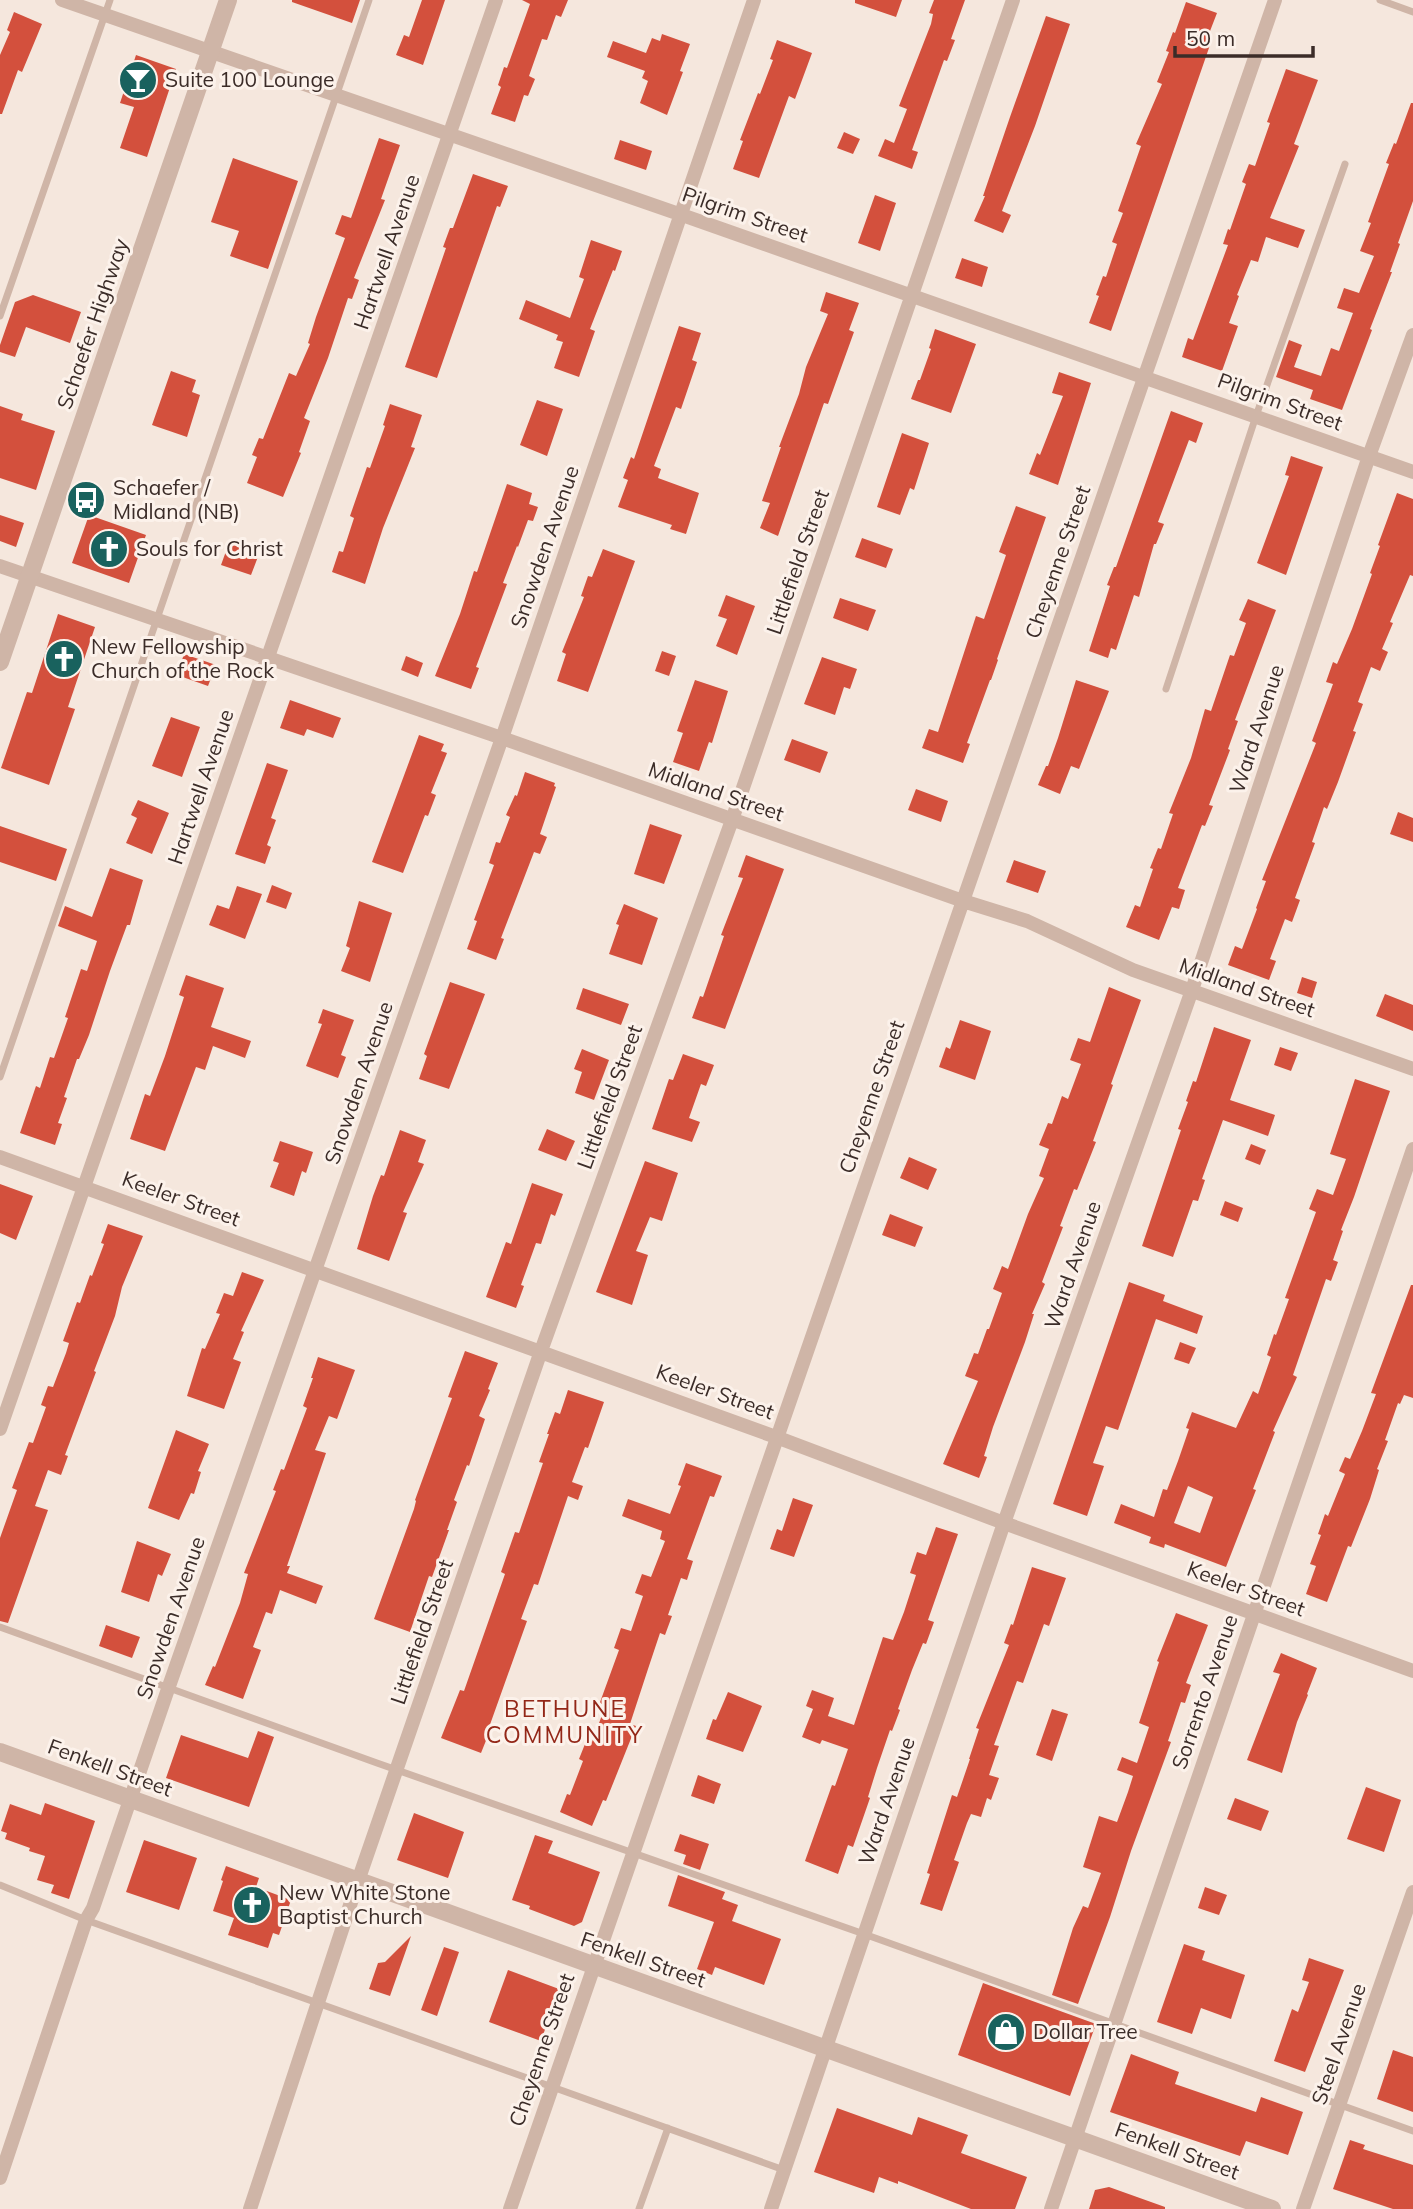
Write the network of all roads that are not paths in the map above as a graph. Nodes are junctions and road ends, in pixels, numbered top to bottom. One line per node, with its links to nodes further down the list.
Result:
1 (62, 0): 11 (street, Pilgrim Street)
2 (110, 0): 11 (lane)
3 (228, 0): 12 (street, Schaefer Highway)
4 (369, 0): 13 (lane)
5 (496, 0): 14 (street, Hartwell Avenue)
6 (754, 0): 16 (street, Snowden Avenue)
7 (1013, 0): 17 (street, Littlefield Street)
8 (1275, 0): 20 (street, Cheyenne Street)
9 (1380, 0): 10 (lane)
10 (1413, 12)
11 (105, 15): 12 (street, Pilgrim Street); 18 (lane)
12 (210, 52): 13 (street, Pilgrim Street); 25 (street, Schaefer Highway)
13 (337, 96): 14 (street, Pilgrim Street); 26 (lane)
14 (450, 135): 16 (street, Pilgrim Street); 27 (street, Hartwell Avenue)
15 (1345, 164): 21 (lane)
16 (682, 215): 17 (street, Pilgrim Street); 30 (street, Snowden Avenue)
17 (911, 296): 20 (street, Pilgrim Street); 31 (street, Littlefield Street)
18 (0, 316)
19 (1413, 335): 22 (street, Ward Avenue)
20 (1145, 376): 21 (street, Pilgrim Street); 32 (street, Cheyenne Street)
21 (1256, 416): 22 (street, Pilgrim Street); 29 (lane)
22 (1369, 456): 23 (street, Pilgrim Street); 33 (street, Ward Avenue)
23 (1413, 472)
24 (0, 566): 25 (street, Midland Street)
25 (30, 576): 26 (street, Midland Street); 28 (street, Schaefer Highway)
26 (158, 620): 27 (street, Midland Street); 35 (lane)
27 (268, 658): 30 (street, Midland Street); 38 (street, Hartwell Avenue)
28 (0, 662)
29 (1166, 690)
30 (502, 738): 31 (street, Midland Street); 39 (street, Snowden Avenue)
31 (732, 820): 32 (street, Midland Street); 40 (street, Littlefield Street)
32 (963, 901): 33 (street, Midland Street); 42 (street, Cheyenne Street)
33 (1192, 990): 34 (street, Midland Street); 43 (street, Ward Avenue)
34 (1413, 1069)
35 (0, 1077)
36 (1413, 1149): 44 (street, Sorrento Avenue)
37 (0, 1157): 38 (street, Keeler Street)
38 (84, 1187): 39 (street, Keeler Street); 41 (street, Hartwell Avenue)
39 (315, 1270): 40 (street, Keeler Street); 47 (street, Snowden Avenue)
40 (541, 1351): 42 (street, Keeler Street); 49 (street, Littlefield Street)
41 (0, 1429)
42 (776, 1437): 43 (street, Keeler Street); 51 (street, Cheyenne Street)
43 (1004, 1523): 44 (street, Keeler Street); 56 (street, Ward Avenue)
44 (1254, 1614): 46 (street, Keeler Street); 59 (street, Sorrento Avenue)
45 (0, 1628): 47 (lane)
46 (1413, 1671)
47 (168, 1689): 49 (lane); 50 (street, Snowden Avenue)
48 (0, 1752): 50 (street, Fenkell Street)
49 (397, 1770): 51 (lane); 52 (street, Littlefield Street)
50 (131, 1800): 52 (street, Fenkell Street); 55 (street, Snowden Avenue)
51 (633, 1853): 56 (lane); 57 (street, Cheyenne Street)
52 (358, 1881): 57 (street, Fenkell Street); 58 (street, Littlefield Street)
53 (0, 1885): 55 (lane)
54 (1413, 1892): 62 (street, Steel Avenue)
55 (86, 1920): 58 (lane); 67 (street, Snowden Avenue)
56 (864, 1934): 59 (lane); 60 (street, Ward Avenue)
57 (593, 1966): 60 (street, Fenkell Street); 61 (street, Cheyenne Street)
58 (318, 2003): 61 (lane); 68 (street, Littlefield Street)
59 (1115, 2024): 62 (lane); 65 (street, Sorrento Avenue)
60 (825, 2048): 65 (street, Fenkell Street); 66 (street, Ward Avenue)
61 (552, 2086): 63 (lane); 69 (street, Cheyenne Street)
62 (1340, 2106): 64 (lane); 74 (street, Steel Avenue)
63 (668, 2128): 66 (lane); 70 (lane)
64 (1413, 2131)
65 (1075, 2138): 72 (street, Sorrento Avenue); 73 (street, Fenkell Street)
66 (784, 2170): 71 (street, Ward Avenue)
67 (0, 2178)
68 (250, 2209)
69 (510, 2209)
70 (639, 2209)
71 (771, 2209)
72 (1051, 2209)
73 (1272, 2209)
74 (1303, 2209)

